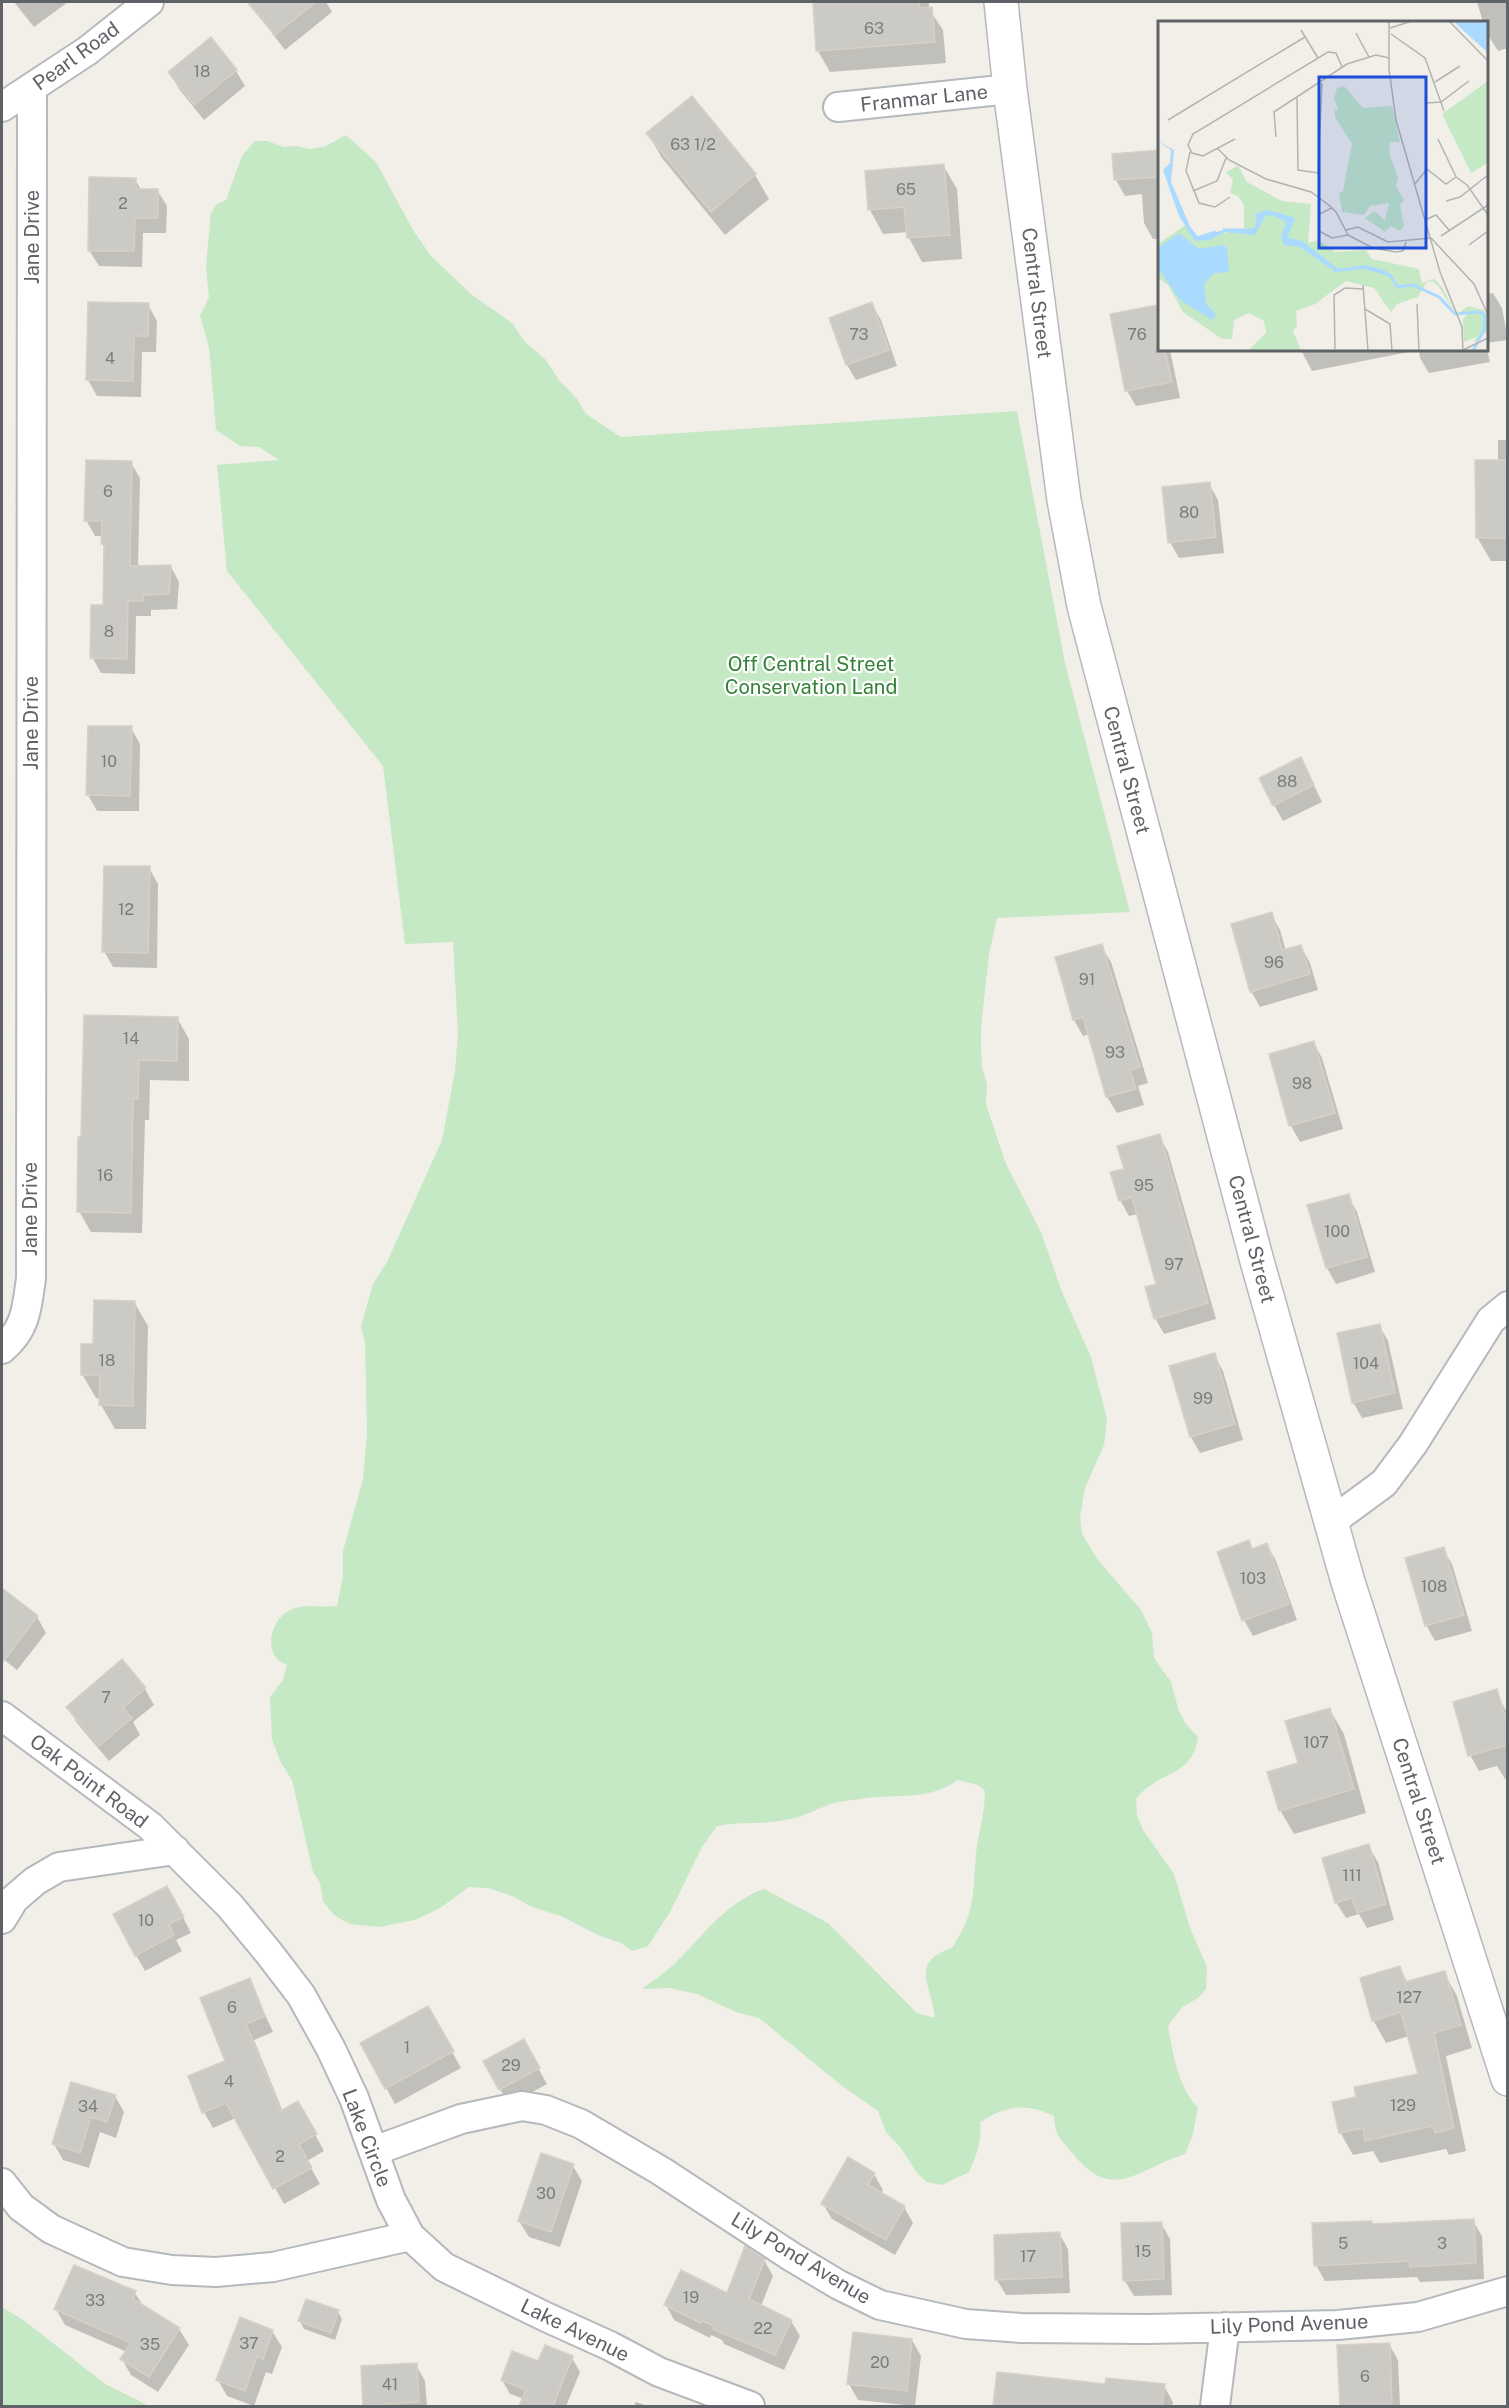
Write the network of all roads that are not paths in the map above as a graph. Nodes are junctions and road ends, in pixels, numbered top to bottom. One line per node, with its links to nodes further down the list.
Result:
1 (149, 2): 3 (street, Pearl Road)
2 (1001, 2): 4 (street, Central Street)
3 (32, 89): 5 (street, Pearl Road); 8 (street, Jane Drive)
4 (1010, 89): 6 (street, Franmar Lane); 9 (street, Central Street)
5 (2, 107)
6 (838, 107)
7 (1508, 1306): 9 (street)
8 (2, 1349)
9 (1331, 1522): 13 (street, Central Street)
10 (2, 1716): 11 (street, Oak Point Road)
11 (175, 1850): 12 (street); 15 (street, Lake Circle)
12 (2, 1919)
13 (1499, 2017): 14 (street, Central Street)
14 (1508, 2079)
15 (374, 2151): 17 (street, Lake Circle); 19 (street, Lily Pond Avenue)
16 (2, 2182): 17 (street)
17 (410, 2236): 20 (street, Lake Avenue)
18 (1508, 2291): 19 (street, Lily Pond Avenue)
19 (1225, 2327): 21 (street)
20 (750, 2406)
21 (1215, 2406)

